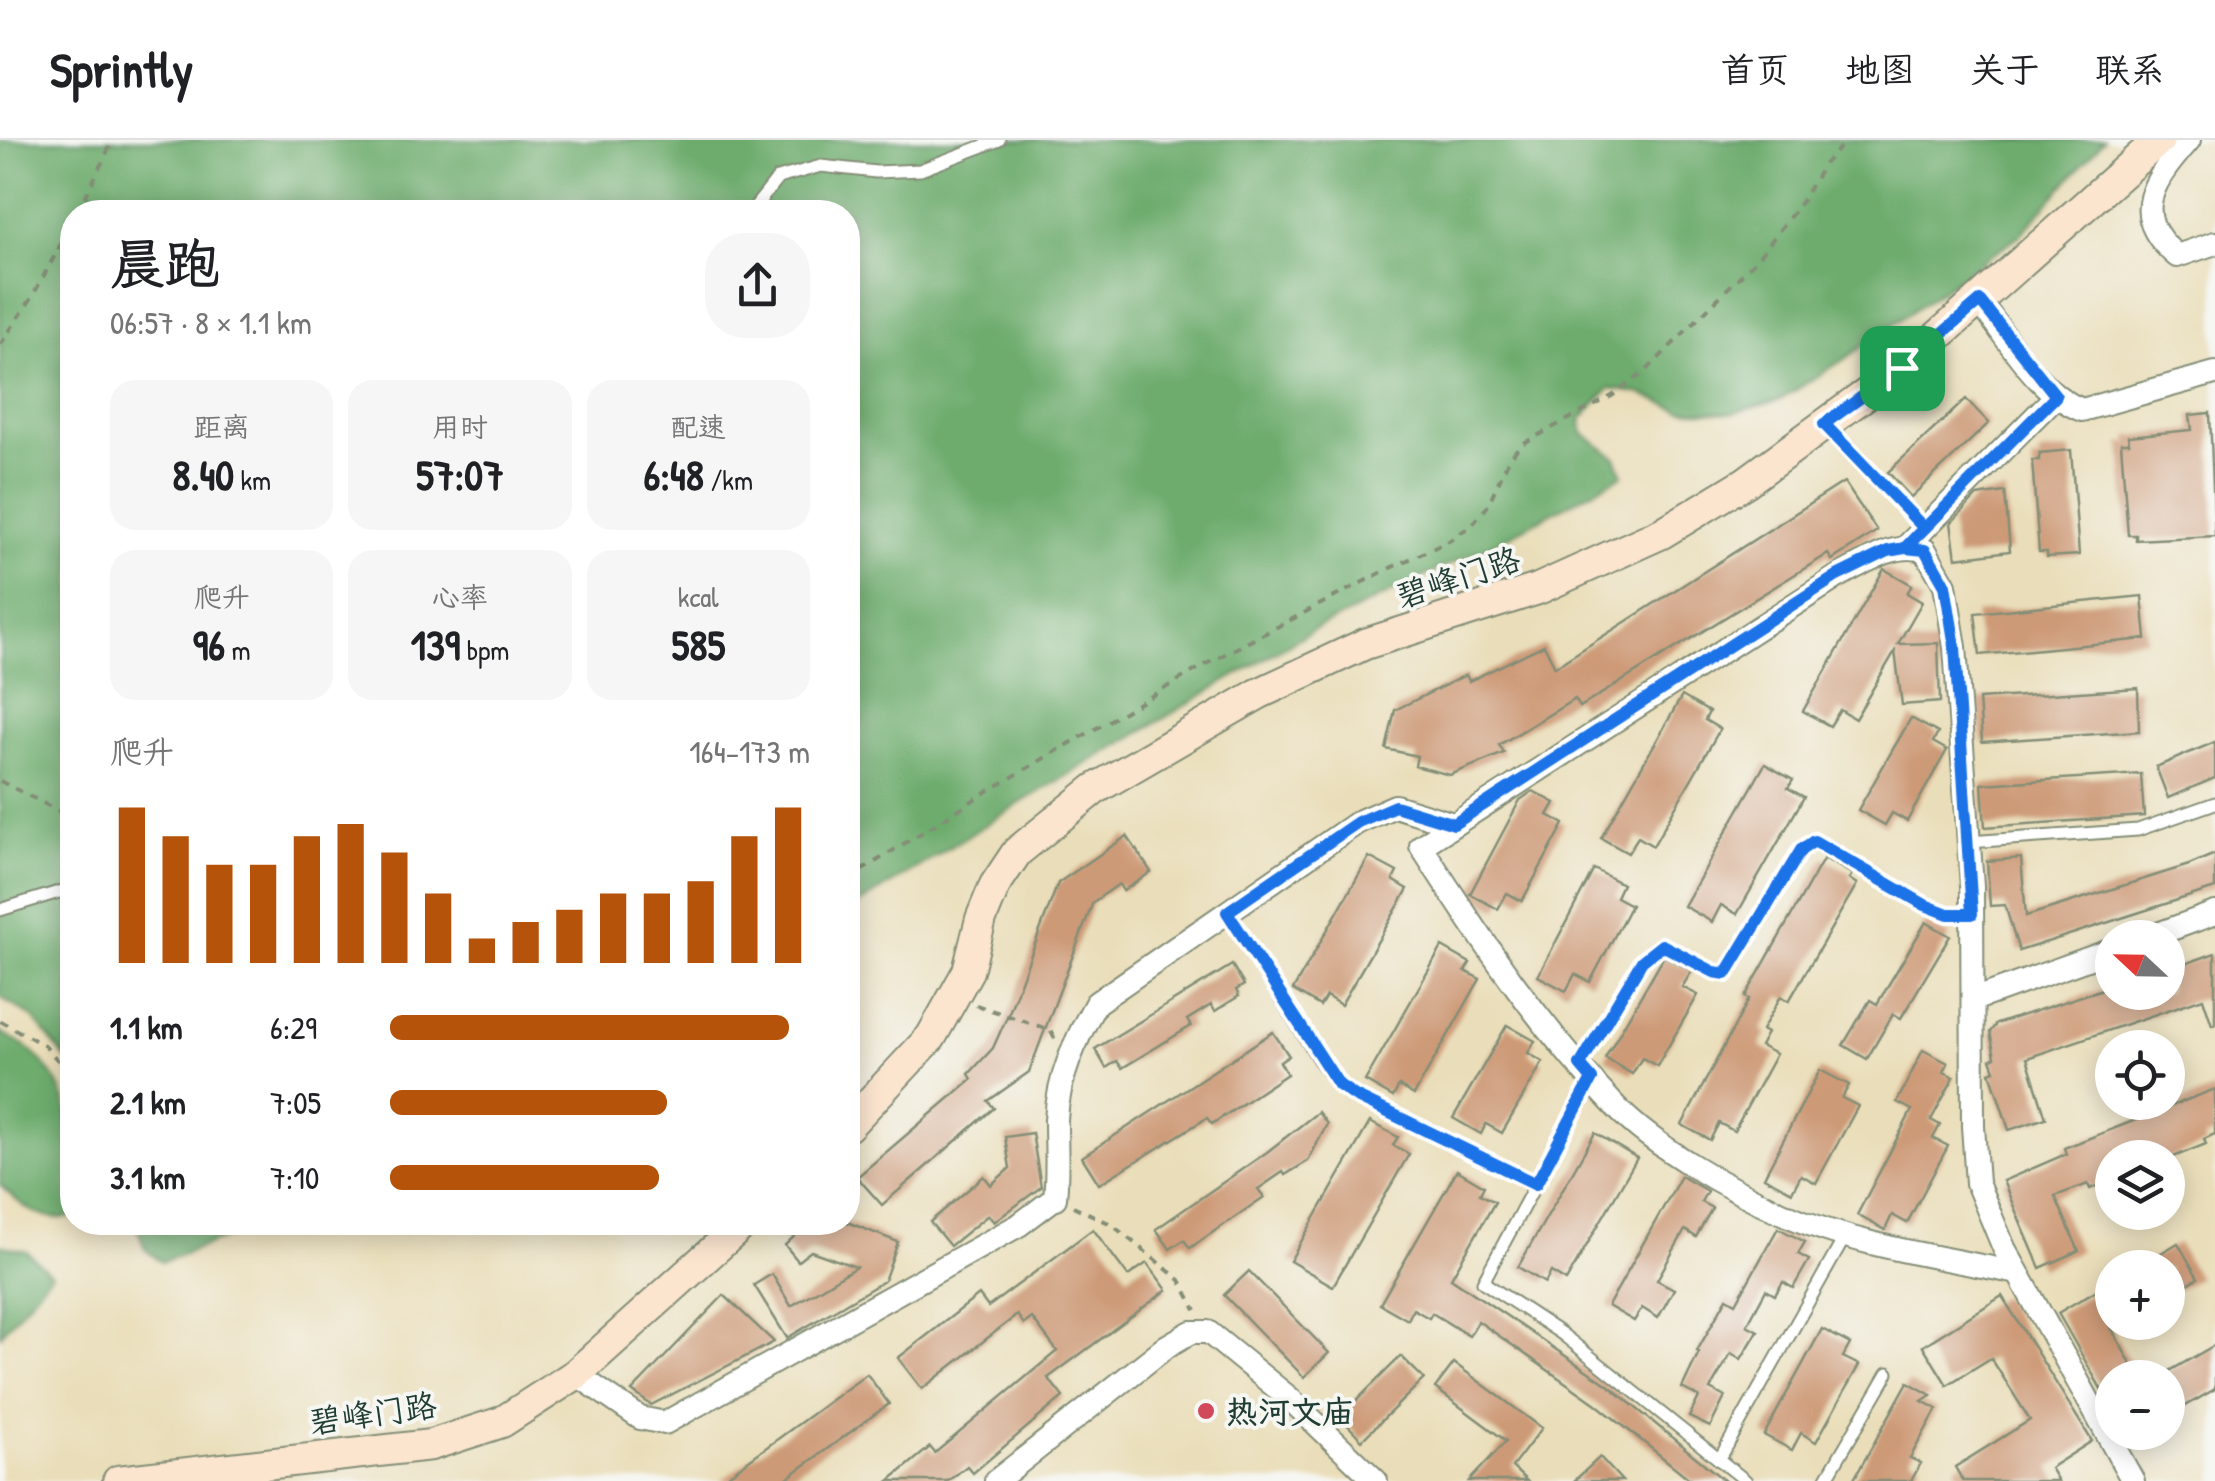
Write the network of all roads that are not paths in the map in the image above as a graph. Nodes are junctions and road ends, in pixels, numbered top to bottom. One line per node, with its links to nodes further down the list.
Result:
1 (999, 140): 4 (lane)
2 (2160, 140): 6 (street, 碧峰门路)
3 (2189, 140): 5 (street)
4 (761, 200)
5 (2215, 243)
6 (1980, 301): 8 (street); 22 (street, 碧峰门路)
7 (2215, 373): 8 (street)
8 (2056, 396): 9 (street)
9 (1905, 548): 11 (street); 12 (street)
10 (2215, 803): 12 (lane)
11 (1454, 824): 15 (street); 21 (street)
12 (1969, 842): 17 (street)
13 (60, 892): 14 (lane)
14 (0, 910)
15 (1227, 912): 23 (lane); 27 (street)
16 (2215, 913): 18 (street)
17 (1972, 914): 20 (street); 21 (lane)
18 (2185, 924)
19 (2095, 956): 20 (street)
20 (1973, 1000): 26 (street)
21 (1586, 1072): 23 (lane); 24 (street)
22 (860, 1113)
23 (1536, 1184): 29 (lane)
24 (1846, 1234): 26 (street); 29 (lane)
25 (731, 1235): 27 (street, 碧峰门路)
26 (2018, 1272): 36 (street)
27 (576, 1374): 30 (street, 碧峰门路)
28 (1888, 1374): 35 (lane)
29 (1719, 1460): 34 (lane)
30 (217, 1474): 31 (street, 碧峰门路)
31 (118, 1481)
32 (996, 1481): 33 (street)
33 (1376, 1481)
34 (1746, 1481)
35 (1825, 1481)
36 (2133, 1481)

